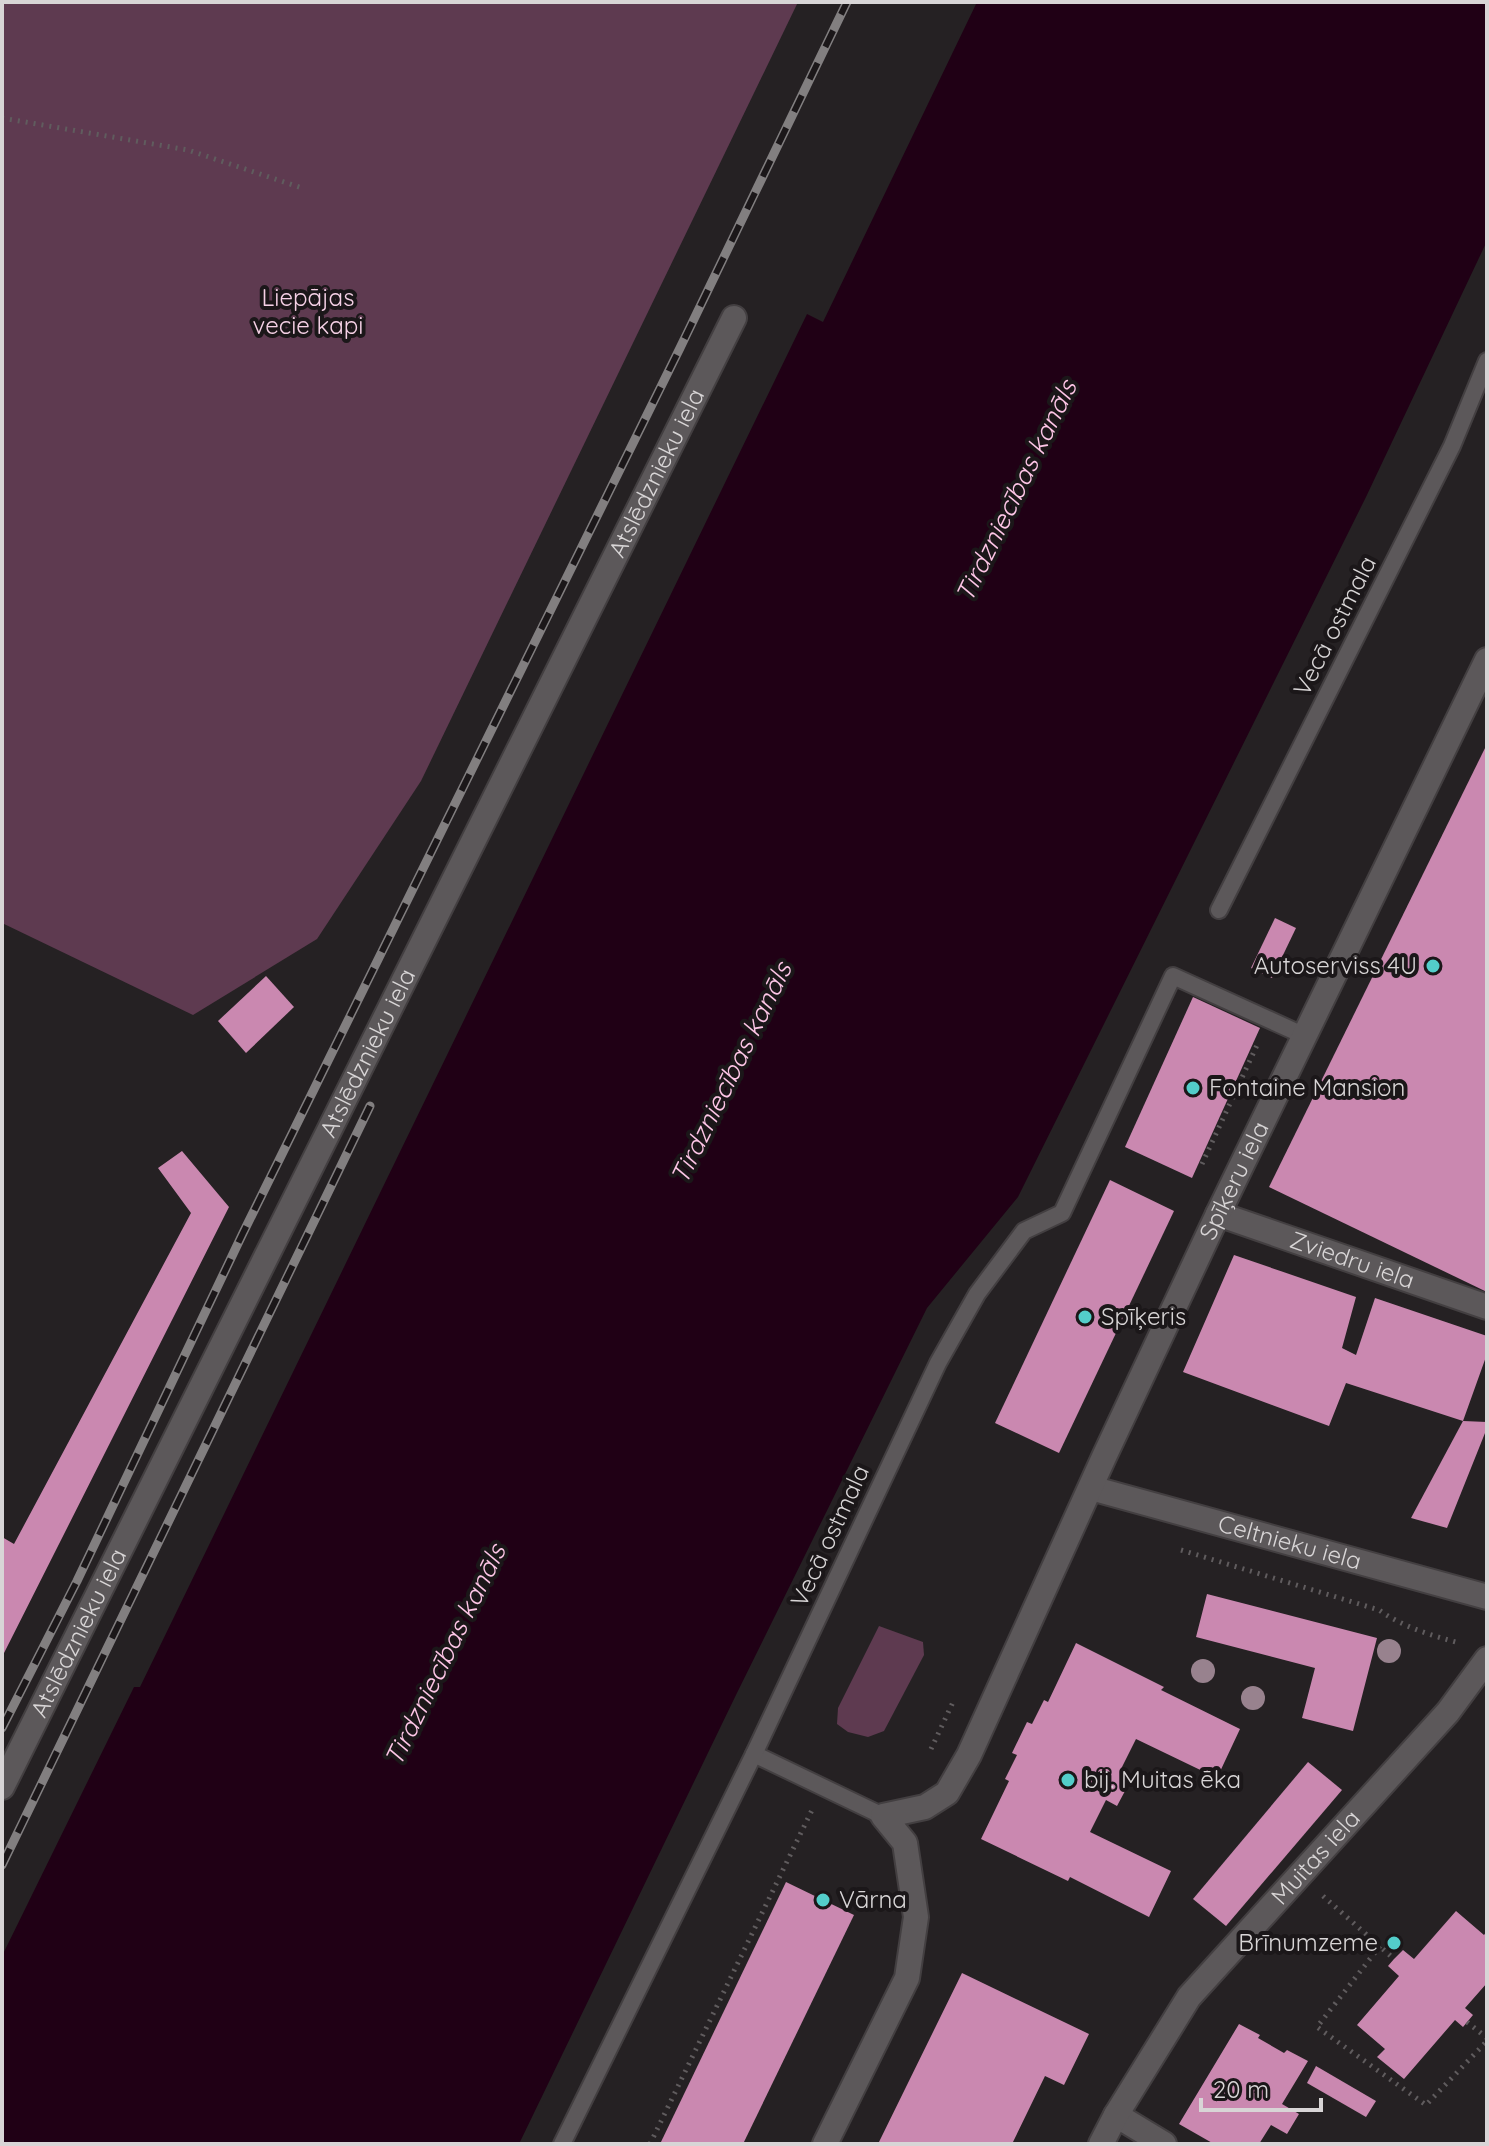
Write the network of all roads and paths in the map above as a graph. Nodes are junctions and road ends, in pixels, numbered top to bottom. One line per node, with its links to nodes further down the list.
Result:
1 (2, 118): 2 (path)
2 (302, 188)
3 (734, 318): 16 (street, Atslēdznieku iela)
4 (1487, 361): 6 (lane, Vecā ostmala)
5 (1487, 660): 7 (street, Spīķeru iela)
6 (1219, 910)
7 (1305, 1036): 8 (street, Spīķeru iela); 15 (lane, Vecā ostmala)
8 (1218, 1214): 9 (street, Zviedru iela); 10 (street, Spīķeru iela)
9 (1487, 1307)
10 (1091, 1488): 12 (street, Celtnieku iela); 18 (street, Spīķeru iela)
11 (1169, 1547): 13 (path)
12 (1487, 1597)
13 (1465, 1645)
14 (1487, 1659): 19 (street, Muitas iela)
15 (754, 1754): 17 (lane); 25 (lane, Vecā ostmala)
16 (2, 1787)
17 (825, 1788): 18 (lane); 26 (path)
18 (883, 1816): 27 (street)
19 (1300, 1875): 20 (path); 24 (street, Muitas iela)
20 (1380, 1946): 21 (path); 23 (path)
21 (1394, 1959)
22 (1467, 2022): 23 (path)
23 (1487, 2040)
24 (1116, 2115): 28 (street, Muitas iela); 29 (street)
25 (562, 2144)
26 (650, 2144)
27 (825, 2144)
28 (1101, 2144)
29 (1164, 2144)

